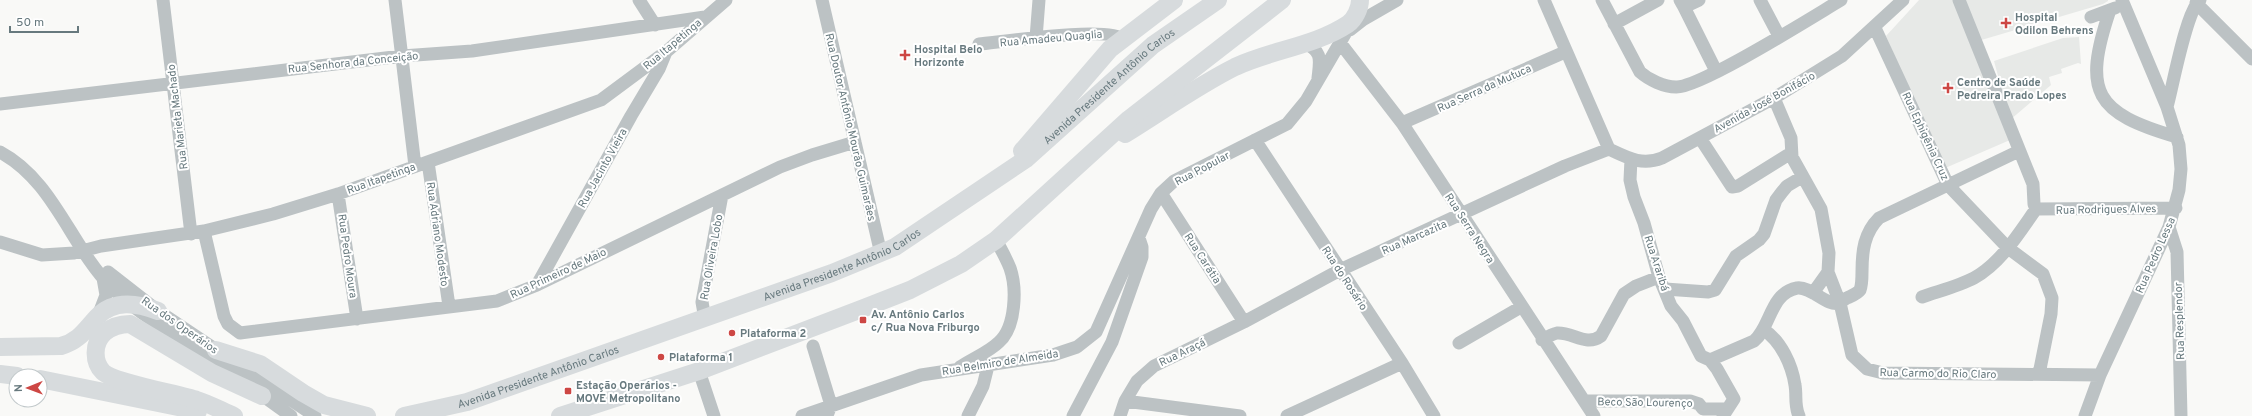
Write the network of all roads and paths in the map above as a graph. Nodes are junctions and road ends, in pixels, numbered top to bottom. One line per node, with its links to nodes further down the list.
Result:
1 (163, 0): 41 (street, Rua Marieta Machado)
2 (395, 0): 37 (street)
3 (639, 0): 27 (street)
4 (726, 0): 24 (street, Rua Itapetinga)
5 (822, 0): 49 (street, Rua Doutor Antônio Mourão Guimarães)
6 (1039, 0): 31 (street)
7 (1174, 0): 32 (highway)
8 (1218, 0): 59 (highway, Avenida Presidente Antônio Carlos)
9 (1282, 0): 54 (highway)
10 (1360, 0): 29 (highway)
11 (1395, 0): 29 (street, Rua Popular)
12 (1544, 0): 36 (street)
13 (1602, 0): 26 (street)
14 (1658, 0): 26 (street)
15 (1699, 0): 22 (street)
16 (1760, 0): 30 (street)
17 (1841, 0): 30 (street)
18 (1903, 0): 28 (street, Avenida José Bonifácio)
19 (1959, 0): 51 (street)
20 (2198, 2): 38 (street); 44 (street)
21 (2122, 3): 23 (street); 44 (street, Rua Pedro Lessa)
22 (1682, 4): 39 (street)
23 (2110, 10): 25 (street); 46 (street)
24 (705, 17): 27 (street, Rua Senhora da Conceição); 35 (street, Rua Itapetinga)
25 (2091, 17)
26 (1614, 24): 39 (street)
27 (655, 25): 37 (street, Rua Senhora da Conceição)
28 (1875, 28): 42 (street, Avenida José Bonifácio); 60 (street, Rua Ephigênia Cruz)
29 (1350, 30): 33 (highway); 40 (street, Rua Popular); 45 (street, Rua Serra Negra)
30 (1779, 36): 39 (street)
31 (1036, 38): 32 (street, Rua Amadeu Quaglia); 34 (street, Rua Amadeu Quaglia)
32 (1122, 39): 59 (highway)
33 (1304, 43): 40 (street, Rua Popular); 54 (highway)
34 (978, 44)
35 (667, 51): 56 (street, Rua Itapetinga); 80 (street, Rua Jacinto Vieira)
36 (1565, 52): 45 (street, Rua Serra da Mutuca); 50 (street)
37 (402, 56): 41 (street, Rua Senhora da Conceição); 57 (street)
38 (2252, 59)
39 (1716, 71)
40 (1317, 82): 48 (street, Rua Popular)
41 (173, 83): 43 (street, Rua Senhora da Conceição); 70 (street, Rua Marieta Machado)
42 (1774, 98): 47 (street, Avenida José Bonifácio); 53 (street, Rua Carmo do Rio Claro)
43 (0, 104)
44 (2167, 106): 46 (street, Rua Pedro Lessa)
45 (1402, 123): 66 (street, Rua Serra Negra)
46 (2177, 137): 64 (street, Rua Pedro Lessa)
47 (1700, 138): 53 (street); 55 (street, Avenida José Bonifácio)
48 (1255, 140): 61 (street, Rua Popular); 76 (street, Rua do Rosário)
49 (855, 142): 63 (street, Rua Primeiro de Maio); 75 (street, Rua Doutor Antônio Mourão Guimarães)
50 (1609, 148): 55 (street, Avenida José Bonifácio); 66 (street, Rua Marcazita)
51 (2019, 151): 60 (street); 65 (street)
52 (0, 152): 67 (street, Rua dos Operários)
53 (1791, 153): 58 (street, Rua Carmo do Rio Claro)
54 (1084, 160): 72 (highway)
55 (1631, 160): 78 (street, Rua Araribá)
56 (428, 162): 57 (street, Rua Itapetinga); 86 (street, Rua Adriano Modesto)
57 (415, 166): 62 (street, Rua Itapetinga)
58 (1802, 177): 77 (street, Rua Carmo do Rio Claro); 81 (street)
59 (992, 181): 75 (highway, Avenida Presidente Antônio Carlos)
60 (1948, 185): 74 (street, Rua Ephigênia Cruz); 85 (street)
61 (1161, 193): 71 (street, Rua Popular); 92 (street, Rua Carátia)
62 (338, 194): 69 (street, Rua Itapetinga); 90 (street, Rua Pedro Moura)
63 (722, 195): 80 (street, Rua Primeiro de Maio); 91 (street, Rua Oliveira Lobo)
64 (2176, 208): 65 (street, Rua Rodrigues Alves); 68 (street, Rua Pedro Lessa)
65 (2036, 209): 74 (street)
66 (1462, 215): 76 (street, Rua Marcazita); 87 (street, Rua Serra Negra)
67 (69, 227): 79 (street, Rua dos Operários); 88 (street, Rua dos Operários)
68 (2169, 227): 105 (street, Rua Pedro Lessa); 132 (street, Rua Resplendor)
69 (204, 231): 70 (street, Rua Itapetinga); 90 (street, Rua Primeiro de Maio)
70 (191, 234): 73 (street, Rua Itapetinga)
71 (1139, 238): 101 (street, Rua Belmiro de Almeida); 124 (street)
72 (996, 240): 102 (street); 103 (highway)
73 (0, 242)
74 (2008, 248): 83 (street); 104 (street, Rua Ephigênia Cruz)
75 (881, 254): 91 (highway, Avenida Presidente Antônio Carlos)
76 (1340, 270): 92 (street, Rua Marcazita); 100 (street, Rua do Rosário)
77 (1828, 272): 82 (street); 85 (street, Rua Carmo do Rio Claro)
78 (1659, 277): 81 (street, Rua Araribá); 94 (street)
79 (103, 278): 84 (street, Rua dos Operários); 89 (street)
80 (537, 285): 86 (street, Rua Primeiro de Maio)
81 (1665, 289): 99 (street, Rua Araribá)
82 (1813, 293): 85 (street); 93 (street)
83 (1922, 298)
84 (128, 303): 88 (highway); 89 (highway); 107 (street, Rua dos Operários)
85 (1840, 303): 104 (street, Rua Carmo do Rio Claro)
86 (449, 306): 90 (street, Rua Primeiro de Maio)
87 (1521, 308): 94 (street, Rua Serra Negra); 95 (street)
88 (158, 311): 98 (street, Rua dos Operários)
89 (98, 316): 97 (highway)
90 (357, 319)
91 (705, 319): 119 (highway, Avenida Presidente Antônio Carlos)
92 (1244, 322): 108 (street, Rua Araçá)
93 (1764, 330): 99 (street); 130 (street)
94 (1542, 340): 109 (street, Rua Serra Negra)
95 (1459, 343)
96 (813, 346): 110 (street)
97 (0, 347)
98 (216, 350): 117 (street, Rua dos Operários); 118 (highway)
99 (1710, 360): 114 (street, Rua Araribá)
100 (1402, 363): 127 (street); 128 (street, Rua do Rosário)
101 (988, 366): 102 (street, Rua Belmiro de Almeida); 123 (street)
102 (956, 369): 110 (street, Rua Belmiro de Almeida)
103 (699, 371): 111 (highway); 121 (street)
104 (2039, 374): 105 (street, Rua Carmo do Rio Claro)
105 (2100, 375): 131 (street, Rua Pedro Lessa)
106 (48, 381): 115 (highway)
107 (262, 396): 112 (street, Rua dos Operários); 116 (highway)
108 (1125, 401): 125 (street, Rua Araçá); 126 (street)
109 (1585, 401): 113 (street, Beco São Lourenço); 129 (street, Rua Serra Negra)
110 (829, 411): 122 (street, Rua Belmiro de Almeida)
111 (580, 412): 120 (highway)
112 (286, 413)
113 (1703, 413): 114 (street, Beco São Lourenço)
114 (1725, 413)
115 (223, 416)
116 (234, 416)
117 (315, 416)
118 (367, 416)
119 (404, 416)
120 (560, 416)
121 (714, 416)
122 (802, 416)
123 (968, 416)
124 (1073, 416)
125 (1120, 416)
126 (1240, 416)
127 (1287, 416)
128 (1434, 416)
129 (1594, 416)
130 (1799, 416)
131 (2085, 416)
132 (2181, 416)

